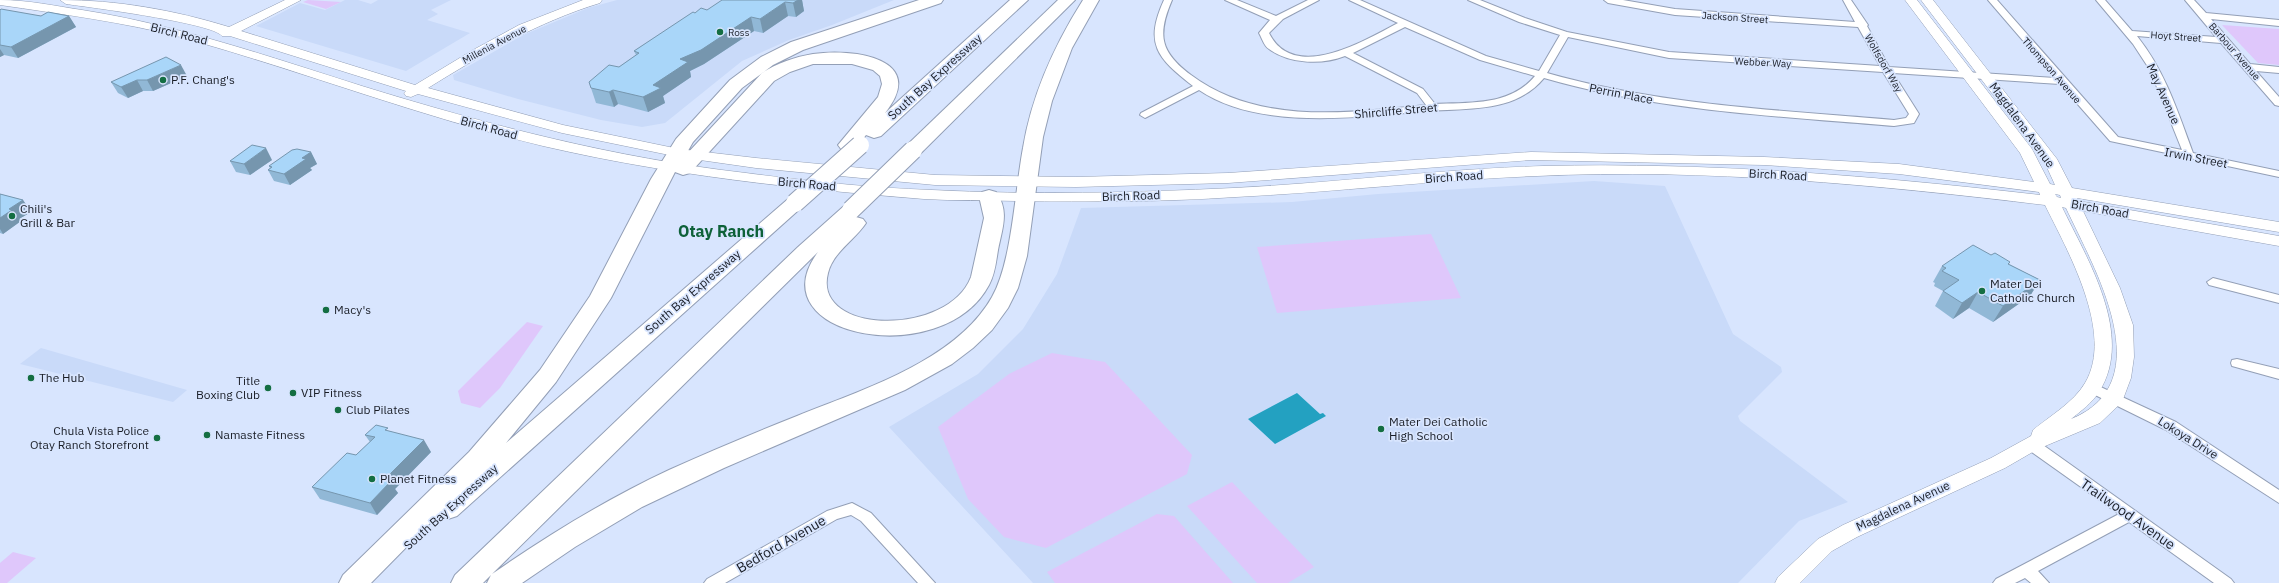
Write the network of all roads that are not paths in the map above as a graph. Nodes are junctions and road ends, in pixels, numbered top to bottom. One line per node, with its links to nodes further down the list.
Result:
1 (66, 0): 30 (main road, Birch Road)
2 (280, 0): 30 (main road)
3 (294, 0): 30 (main road)
4 (596, 0): 23 (main road, Millenia Avenue)
5 (935, 0): 55 (highway)
6 (1020, 0): 53 (highway, South Bay Expressway)
7 (1067, 0): 60 (highway)
8 (1091, 0): 57 (highway)
9 (1168, 0): 44 (street, Shircliffe Street)
10 (1229, 0): 26 (street)
11 (1315, 0): 26 (street)
12 (1353, 0): 24 (street, Perrin Place)
13 (1378, 0): 24 (street)
14 (1472, 0): 32 (street, Webber Way)
15 (1608, 0): 29 (street, Jackson Street)
16 (1847, 0): 29 (street, Wolfsdorf Way)
17 (1911, 0): 39 (main road, Magdalena Avenue)
18 (1927, 0): 41 (main road, Magdalena Avenue)
19 (1992, 0): 42 (street, Thompson Avenue)
20 (2100, 0): 31 (street, May Avenue)
21 (2189, 0): 25 (street, Barbour Avenue)
22 (1, 1): 33 (main road, Birch Road)
23 (567, 2): 43 (main road, Millenia Avenue); 45 (main road, Millenia Avenue)
24 (1367, 7): 28 (street, Perrin Place)
25 (2205, 16): 27 (street); 34 (street, Barbour Avenue)
26 (1277, 20): 35 (street)
27 (2279, 23)
28 (1403, 24): 35 (street); 40 (street, Perrin Place)
29 (1863, 26): 37 (street, Wolfsdorf Way)
30 (226, 30): 33 (main road); 43 (main road, Birch Road)
31 (2128, 33): 34 (street, Hoyt Street); 54 (street, May Avenue)
32 (1564, 34): 37 (street, Webber Way); 40 (street, Shircliffe Street)
33 (204, 40): 46 (main road, Birch Road)
34 (2224, 40): 36 (street, Barbour Avenue)
35 (1347, 53): 49 (street)
36 (2250, 67): 38 (street); 48 (street, Barbour Avenue)
37 (1886, 69): 39 (street, Webber Way); 51 (street, Wolfsdorf Way)
38 (2279, 70)
39 (1968, 74): 41 (street, Webber Way); 59 (main road, Magdalena Avenue)
40 (1540, 76): 49 (street, Shircliffe Street); 51 (street, Perrin Place)
41 (1985, 76): 42 (street, Webber Way); 59 (main road, Magdalena Avenue)
42 (2062, 80): 52 (street, Thompson Avenue)
43 (402, 85): 45 (main road, Birch Road); 46 (main road, Millenia Avenue)
44 (1199, 86): 49 (street, Shircliffe Street); 50 (street)
45 (417, 90): 47 (main road, Millenia Avenue); 55 (main road, Birch Road)
46 (383, 96): 47 (main road, Birch Road)
47 (399, 101): 55 (main road, Birch Road)
48 (2279, 103)
49 (1432, 107)
50 (1145, 115)
51 (1904, 122)
52 (2114, 140): 54 (street, Irwin Street)
53 (854, 145): 55 (highway); 74 (highway, South Bay Expressway, bridge)
54 (2189, 156): 56 (street, Irwin Street)
55 (681, 161): 57 (main road, Birch Road); 58 (main road, Birch Road); 73 (highway)
56 (2279, 174)
57 (1027, 189): 58 (main road, Birch Road); 59 (main road, Birch Road); 76 (highway)
58 (989, 196): 60 (highway)
59 (2059, 196): 61 (main road, Birch Road); 62 (main road, Birch Road); 67 (main road, Magdalena Avenue); 68 (main road, Magdalena Avenue)
60 (858, 212): 75 (highway)
61 (2279, 227)
62 (2279, 241)
63 (2213, 282): 64 (street)
64 (2279, 299)
65 (2237, 363): 66 (street)
66 (2279, 374)
67 (2092, 388): 68 (street, Lokoya Drive); 69 (main road, Magdalena Avenue)
68 (2115, 397): 69 (main road, Magdalena Avenue); 70 (street, Lokoya Drive)
69 (2031, 444): 71 (street, Trailwood Avenue); 79 (main road, Magdalena Avenue)
70 (2279, 497)
71 (2127, 514): 72 (street); 82 (street, Trailwood Avenue)
72 (2026, 570): 80 (street); 81 (street)
73 (352, 583)
74 (366, 583)
75 (465, 583)
76 (501, 583)
77 (712, 583): 78 (street, Bedford Avenue)
78 (927, 583)
79 (1786, 583)
80 (2001, 583)
81 (2041, 583)
82 (2226, 583)

